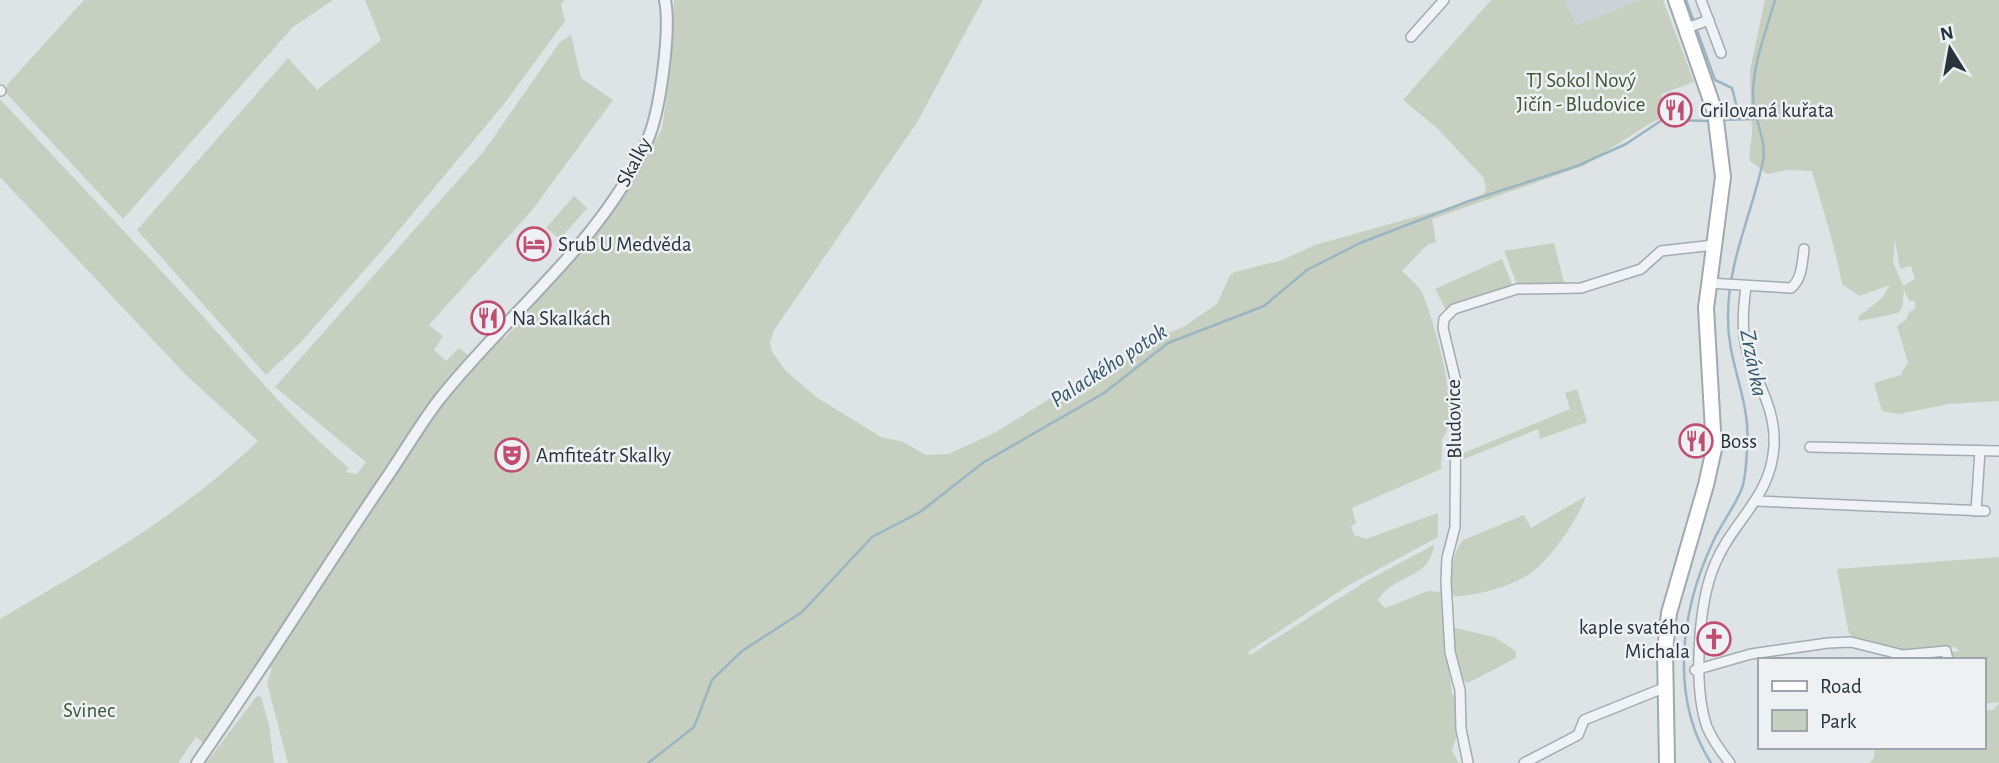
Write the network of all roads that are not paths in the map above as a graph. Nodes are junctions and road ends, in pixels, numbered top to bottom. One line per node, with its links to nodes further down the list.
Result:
1 (665, 0): 20 (street, Skalky)
2 (1444, 0): 7 (street)
3 (1676, 0): 6 (main road)
4 (1702, 0): 5 (street)
5 (1709, 20): 6 (street); 8 (street)
6 (1693, 26): 9 (main road)
7 (1411, 37)
8 (1721, 53)
9 (1714, 245): 11 (main road); 21 (street, Bludovice)
10 (1804, 249): 12 (street)
11 (1715, 283): 12 (street); 19 (main road)
12 (1743, 286): 16 (street)
13 (1810, 447): 14 (street)
14 (1980, 451): 15 (street); 16 (street)
15 (1999, 452)
16 (1758, 501): 18 (street)
17 (1948, 658): 18 (street)
18 (1698, 669): 24 (street)
19 (1666, 687): 22 (street); 23 (main road)
20 (197, 763)
21 (1468, 763)
22 (1524, 763)
23 (1667, 763)
24 (1730, 763)

